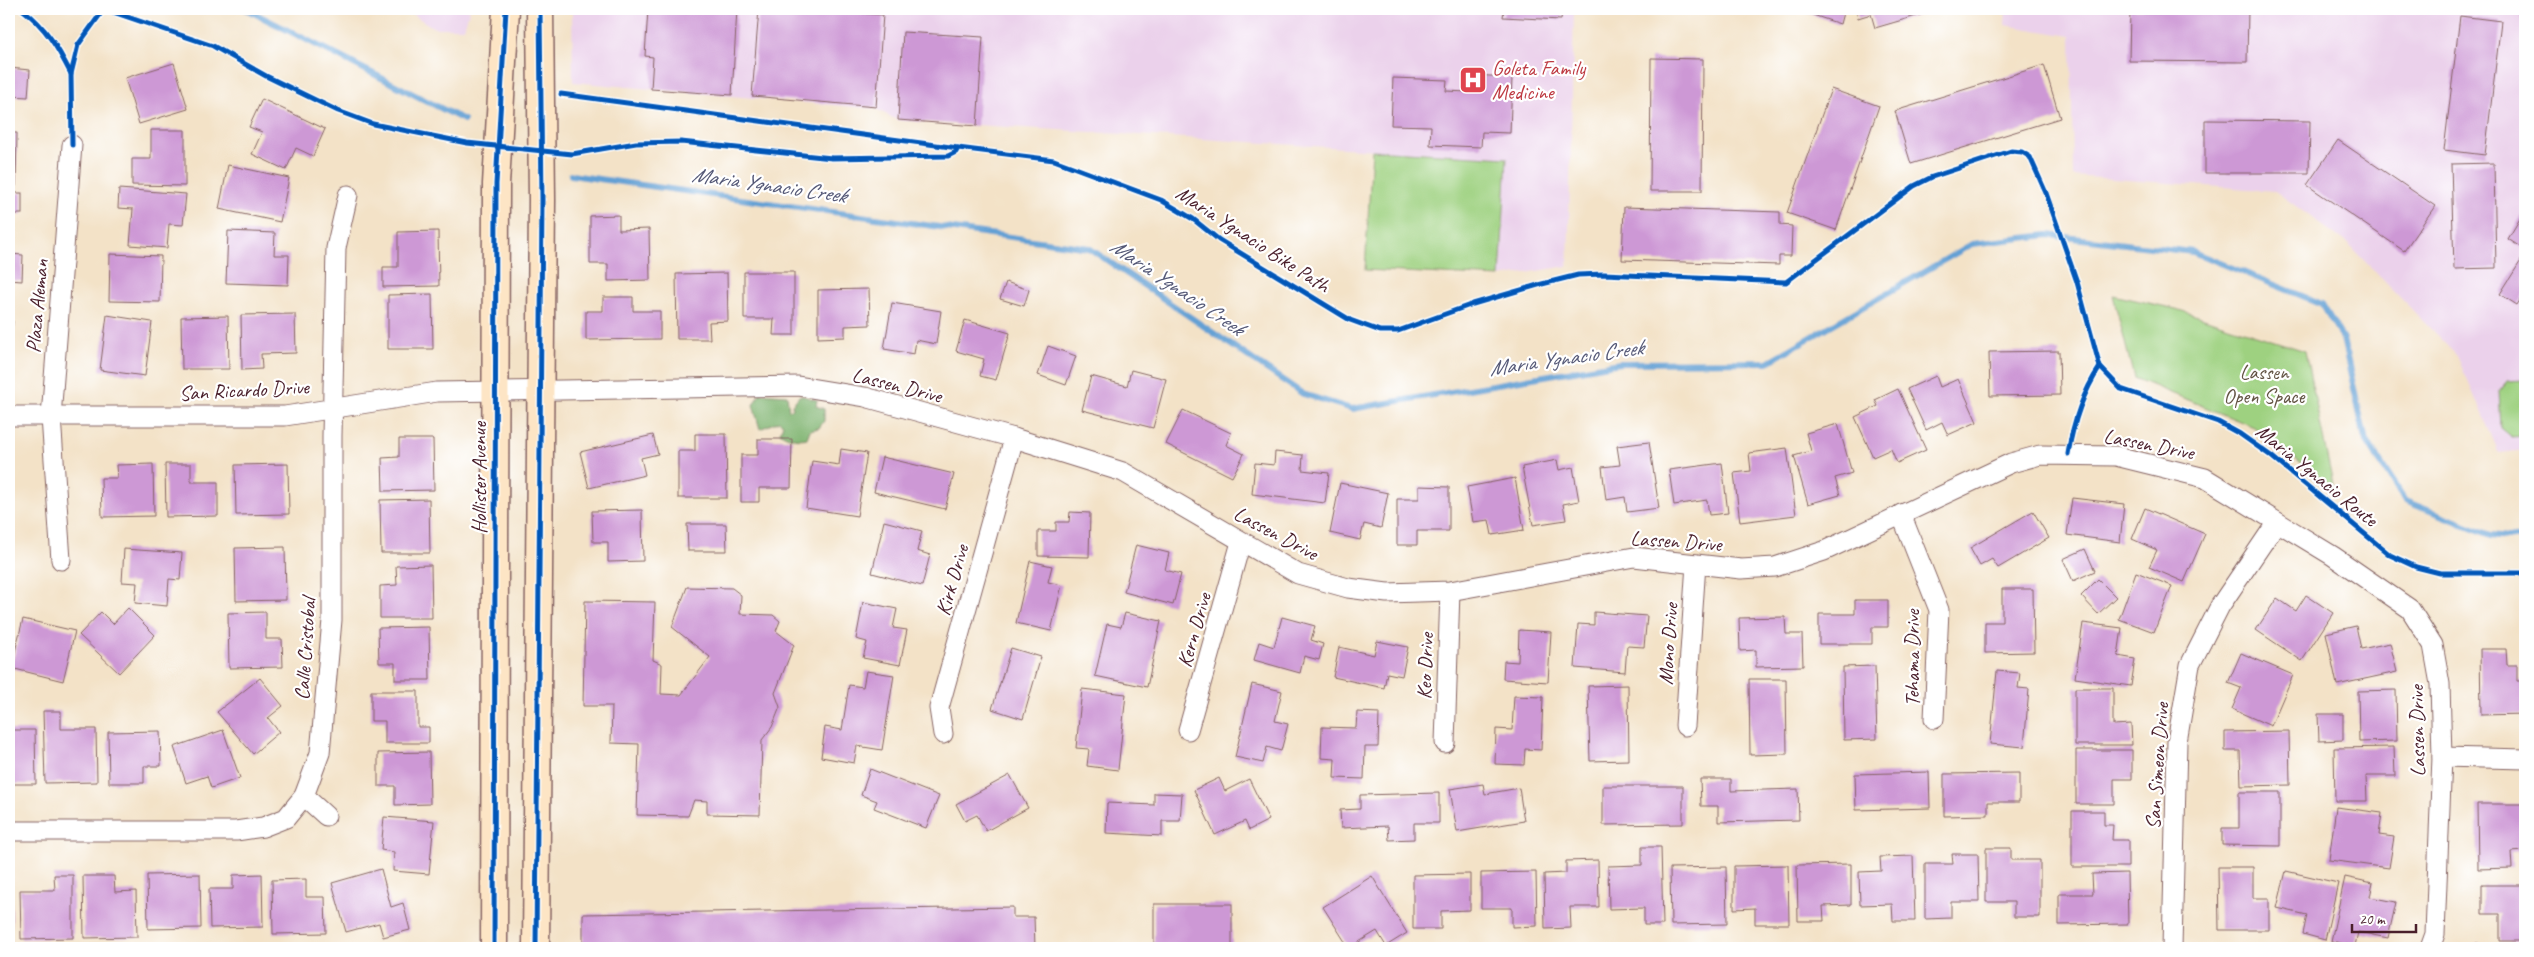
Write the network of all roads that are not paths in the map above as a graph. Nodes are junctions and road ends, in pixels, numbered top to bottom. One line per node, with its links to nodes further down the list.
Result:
1 (506, 9): 5 (main road, Hollister Avenue)
2 (540, 9): 6 (main road)
3 (72, 144): 9 (street, Plaza Aleman)
4 (348, 195): 7 (street, Calle Cristobal)
5 (496, 390): 6 (street, San Ricardo Drive); 7 (street, San Ricardo Drive); 27 (main road, Hollister Avenue)
6 (541, 390): 10 (street, Lassen Drive); 28 (main road)
7 (334, 407): 9 (street, San Ricardo Drive); 24 (street, Calle Cristobal)
8 (9, 416): 9 (street, San Ricardo Drive)
9 (51, 417): 14 (street, Plaza Aleman)
10 (1014, 438): 13 (street, Lassen Drive); 20 (street, Kirk Drive)
11 (1901, 514): 12 (street, Lassen Drive); 15 (street, Lassen Drive); 17 (street, Tehama Drive)
12 (2277, 522): 22 (street, Lassen Drive); 29 (street, San Simeon Drive)
13 (1241, 542): 16 (street, Lassen Drive); 19 (street, Kern Drive)
14 (61, 560)
15 (1696, 564): 16 (street, Lassen Drive); 18 (street, Mono Drive)
16 (1450, 591): 21 (street, Keo Drive)
17 (1934, 720)
18 (1685, 726)
19 (1188, 730)
20 (943, 734)
21 (1445, 743)
22 (2442, 757): 23 (street); 30 (street, Lassen Drive)
23 (2525, 759)
24 (304, 796): 25 (street); 26 (street, Calle Cristobal)
25 (326, 816)
26 (9, 831)
27 (494, 948)
28 (536, 948)
29 (2172, 948)
30 (2430, 948)

